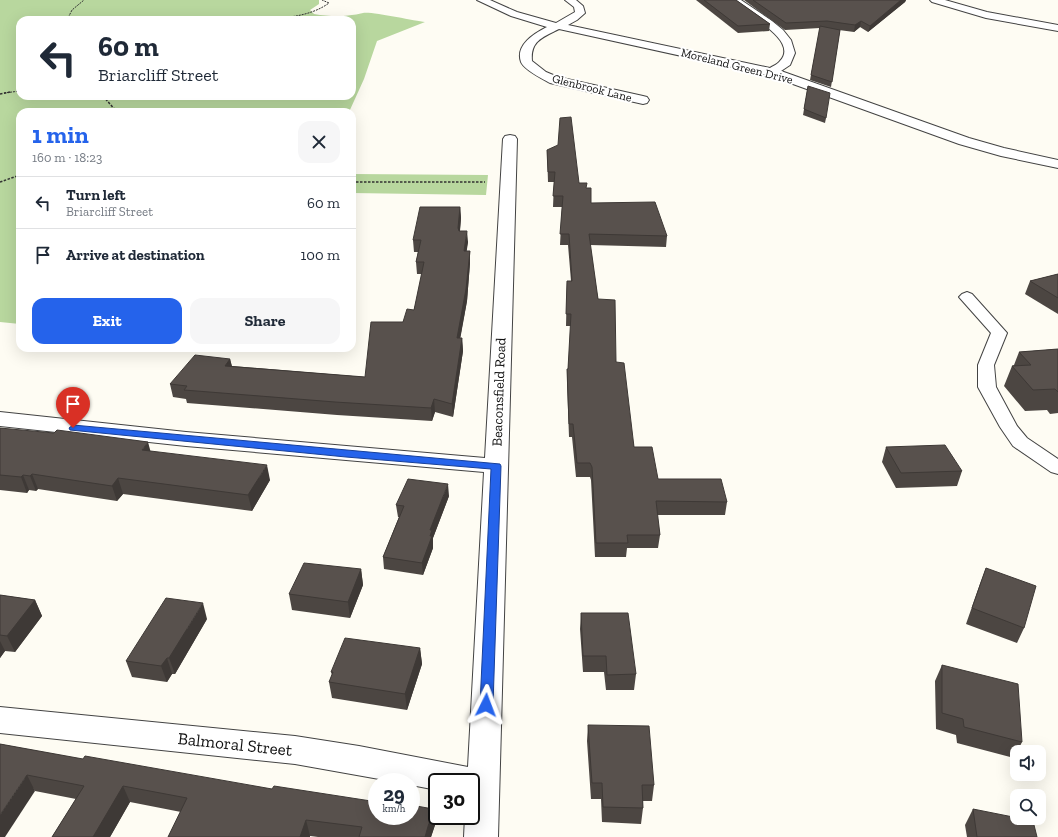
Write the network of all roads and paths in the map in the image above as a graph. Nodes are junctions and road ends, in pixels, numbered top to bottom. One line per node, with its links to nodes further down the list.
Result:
1 (84, 0): 7 (path)
2 (322, 0): 8 (path)
3 (482, 0): 9 (street, Moreland Green Drive)
4 (570, 0): 9 (street)
5 (735, 0): 11 (street)
6 (935, 0): 10 (street)
7 (69, 16)
8 (286, 16)
9 (557, 26): 11 (street, Moreland Green Drive); 15 (street, Glenbrook Lane)
10 (1058, 28)
11 (772, 72): 18 (street, Moreland Green Drive)
12 (16, 92): 13 (path)
13 (0, 94)
14 (106, 100): 16 (path)
15 (643, 100)
16 (114, 108)
17 (510, 139): 22 (street, Beaconsfield Road)
18 (1058, 164)
19 (16, 176): 20 (path)
20 (0, 182)
21 (356, 182): 22 (path)
22 (508, 182): 25 (street, Beaconsfield Road)
23 (967, 297): 26 (lane)
24 (0, 419): 25 (street)
25 (496, 466): 28 (street, Beaconsfield Road)
26 (1058, 468)
27 (0, 720): 29 (street, Balmoral Street)
28 (475, 773)
29 (428, 774)
30 (479, 825): 31 (street, Beaconsfield Road)
31 (481, 837)

